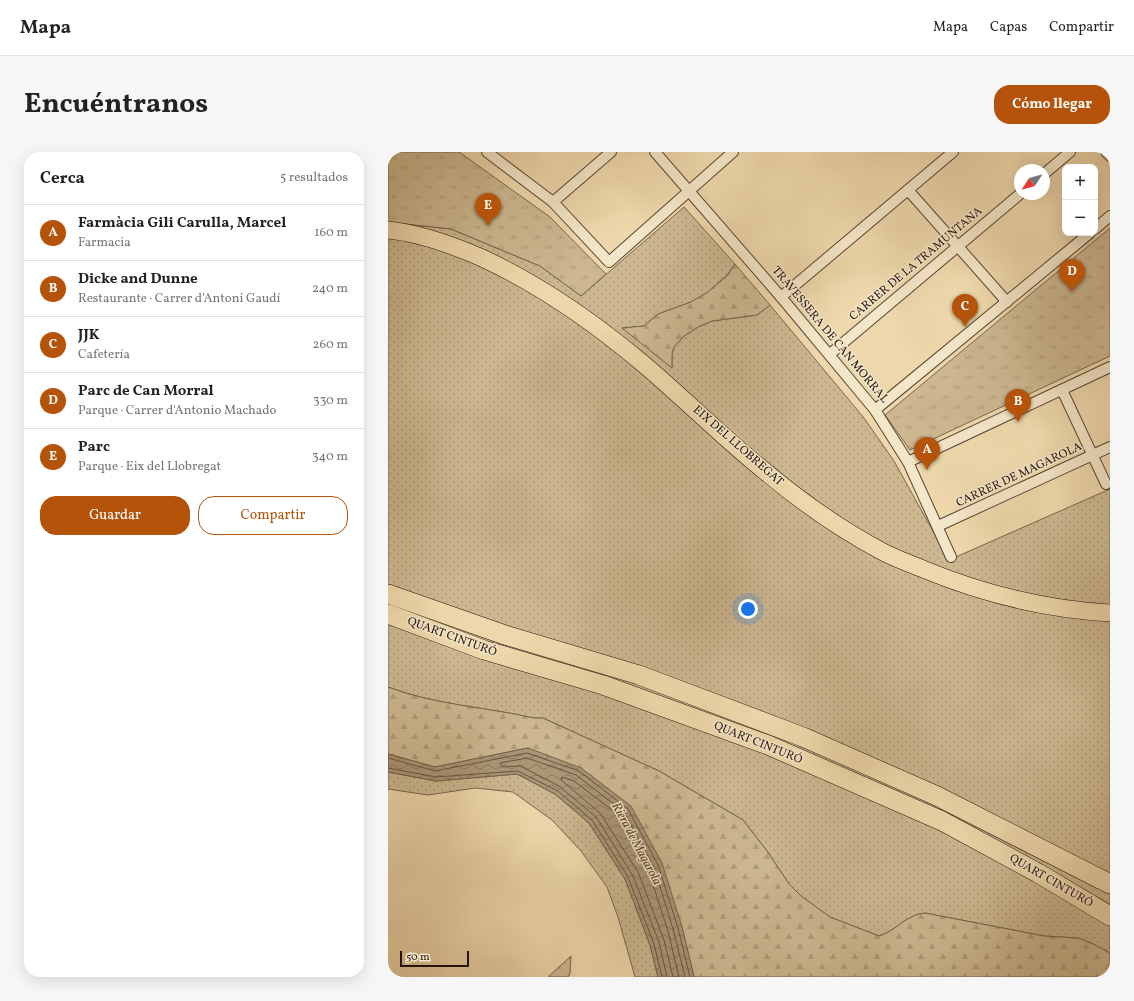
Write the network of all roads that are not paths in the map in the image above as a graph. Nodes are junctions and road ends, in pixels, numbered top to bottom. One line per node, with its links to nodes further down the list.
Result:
1 (488, 152): 13 (street)
2 (611, 152): 13 (street)
3 (655, 152): 11 (street, TRAVESSERA DE CAN MORRAL)
4 (733, 152): 11 (street)
5 (953, 152): 10 (street)
6 (1070, 152): 9 (street)
7 (1106, 152): 8 (street)
8 (1110, 156)
9 (1050, 169)
10 (908, 190): 19 (street); 20 (street)
11 (689, 191): 13 (street); 20 (street, TRAVESSERA DE CAN MORRAL)
12 (1014, 199): 19 (street, CARRER DE LA TRAMUNTANA)
13 (553, 202)
14 (1110, 216): 15 (street)
15 (1098, 226)
16 (388, 230): 33 (highway, EIX DEL LLOBREGAT)
17 (1086, 236): 21 (street)
18 (388, 239): 35 (highway, EIX DEL LLOBREGAT)
19 (958, 246): 21 (street); 22 (street, CARRER DE LA TRAMUNTANA)
20 (781, 297): 22 (street, TRAVESSERA DE CAN MORRAL)
21 (1007, 302): 25 (street)
22 (830, 354): 25 (street, TRAVESSERA DE CAN MORRAL)
23 (1110, 367): 24 (street)
24 (1062, 390): 27 (street); 28 (street)
25 (876, 410): 28 (street, TRAVESSERA DE CAN MORRAL)
26 (1110, 448): 27 (street, CARRER DE MAGAROLA)
27 (1092, 456): 29 (street); 30 (street, CARRER DE MAGAROLA)
28 (908, 462): 30 (street, TRAVESSERA DE CAN MORRAL)
29 (1106, 484)
30 (938, 526): 31 (street, TRAVESSERA DE CAN MORRAL)
31 (951, 558)
32 (388, 594): 36 (highway, QUART CINTURÓ)
33 (1110, 613)
34 (388, 614): 37 (highway, QUART CINTURÓ)
35 (1110, 623)
36 (1110, 884)
37 (1110, 916)

